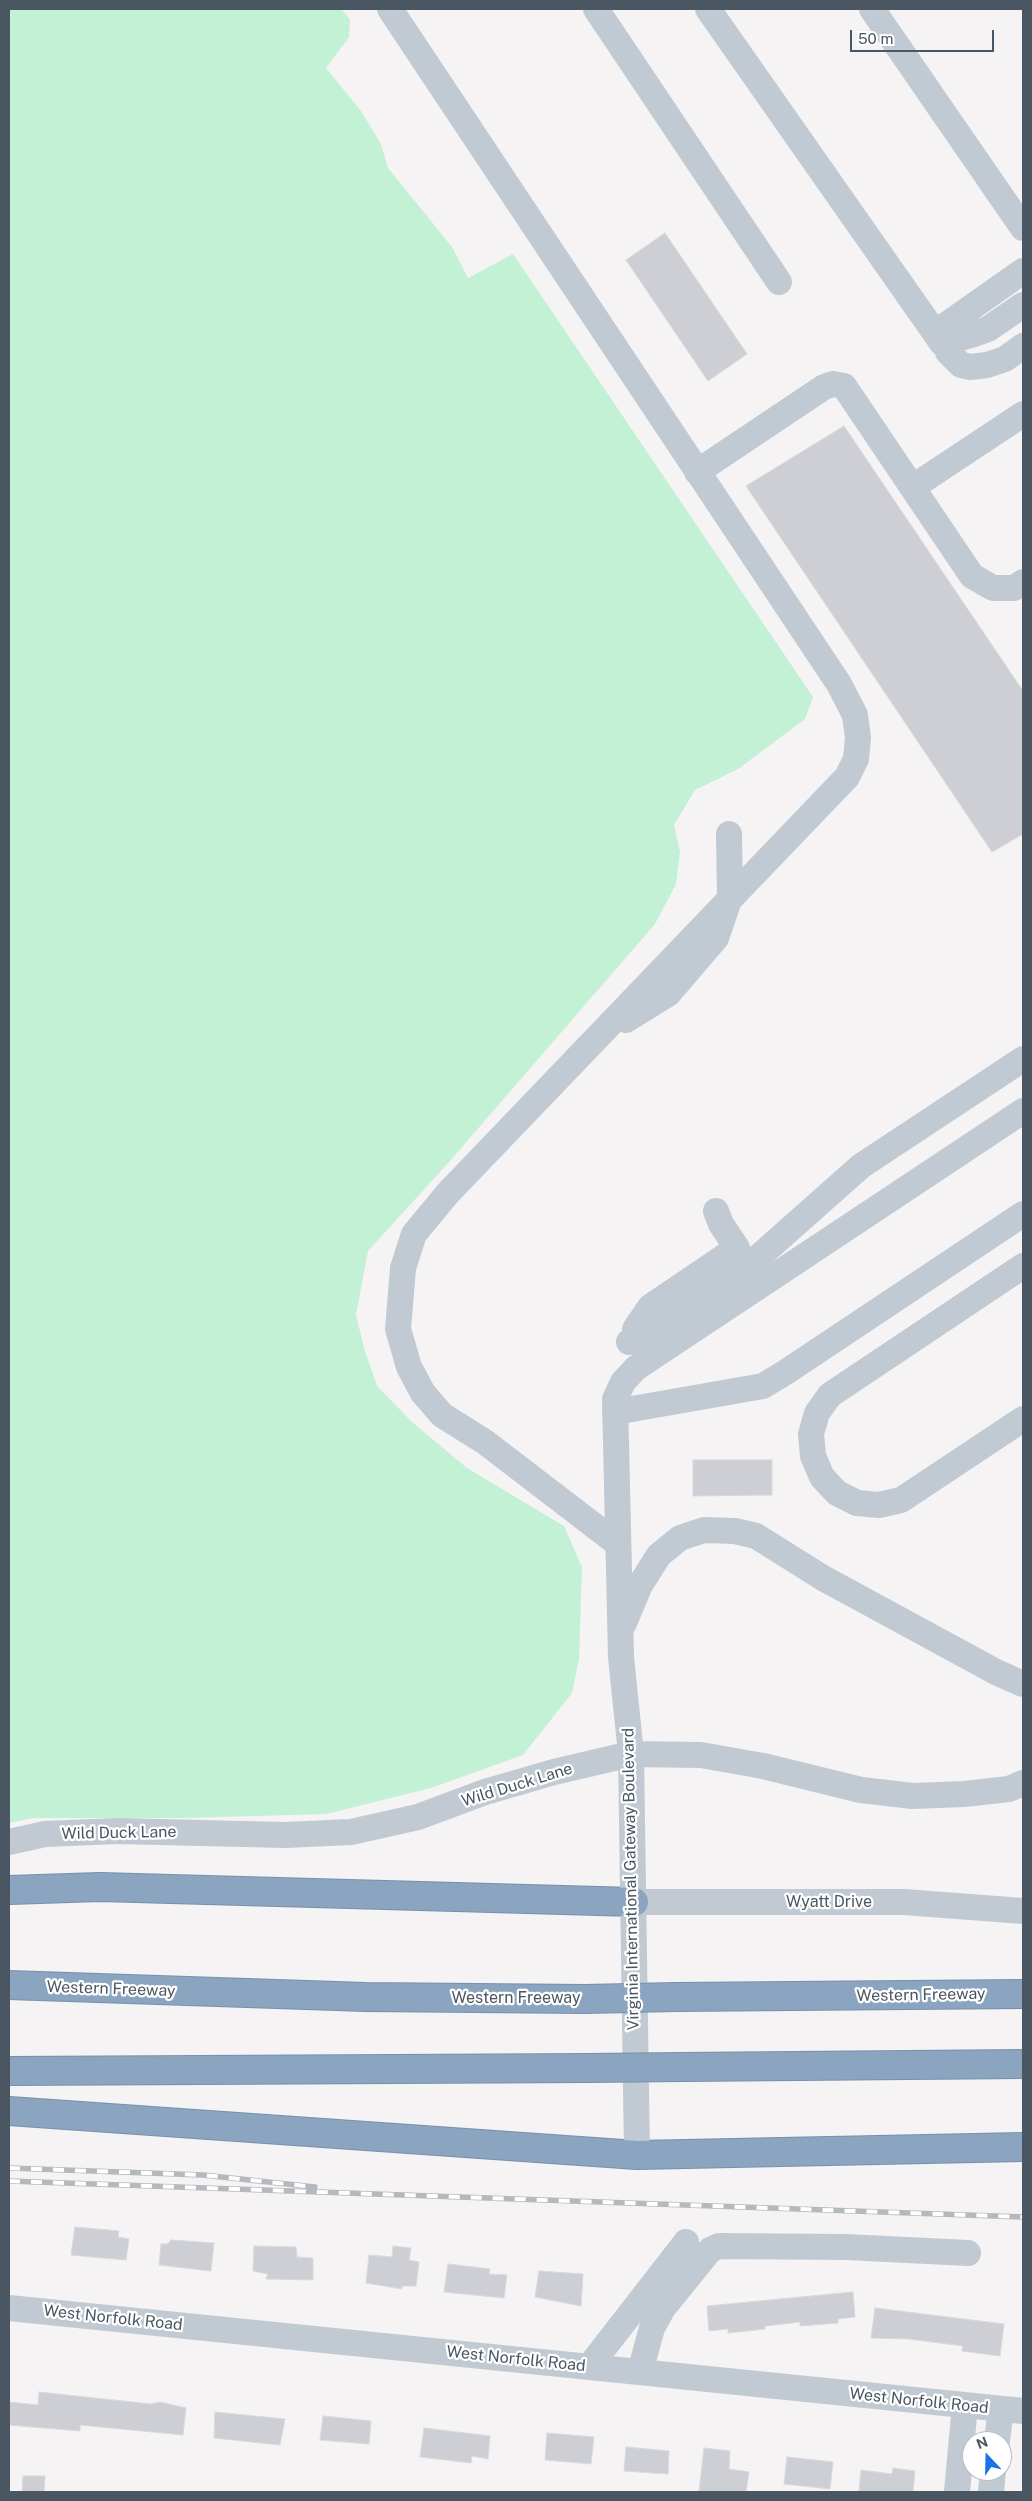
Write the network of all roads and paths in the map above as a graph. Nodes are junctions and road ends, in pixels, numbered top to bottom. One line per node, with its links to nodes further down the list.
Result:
1 (390, 9): 14 (street)
2 (596, 9): 7 (street)
3 (708, 9): 11 (street)
4 (872, 9): 5 (street)
5 (1023, 228)
6 (1023, 271): 11 (street)
7 (779, 282)
8 (1023, 305): 11 (street)
9 (1023, 324): 11 (street)
10 (1023, 346): 11 (street)
11 (948, 350): 12 (street)
12 (1023, 366)
13 (1023, 414): 15 (street)
14 (697, 472): 15 (street); 18 (street)
15 (913, 487): 16 (street)
16 (1023, 582)
17 (729, 834): 18 (street)
18 (730, 897): 30 (street)
19 (1023, 1059): 25 (street)
20 (1023, 1076): 25 (street)
21 (1023, 1092): 27 (street)
22 (1023, 1111): 28 (street)
23 (716, 1211): 27 (street, Virginia International Gateway Boulevard)
24 (1023, 1214): 28 (street)
25 (782, 1236): 27 (street)
26 (1023, 1266): 29 (street)
27 (626, 1350): 28 (street, Virginia International Gateway Boulevard)
28 (615, 1406): 30 (street, Virginia International Gateway Boulevard)
29 (1023, 1419)
30 (618, 1544): 31 (street, Virginia International Gateway Boulevard)
31 (620, 1633): 34 (street); 37 (street, Virginia International Gateway Boulevard)
32 (1023, 1662): 34 (street)
33 (1023, 1671): 34 (street)
34 (996, 1672): 35 (street); 36 (street)
35 (1023, 1676)
36 (1023, 1684)
37 (631, 1754): 38 (street, Wild Duck Lane); 39 (street, Wild Duck Lane); 41 (street, Virginia International Gateway Boulevard)
38 (1023, 1783)
39 (9, 1842)
40 (9, 1890): 41 (highway)
41 (634, 1902): 42 (street, Wyatt Drive); 49 (street, Virginia International Gateway Boulevard)
42 (1023, 1911)
43 (9, 1985): 44 (highway, Western Freeway, bridge)
44 (1023, 1994)
45 (1023, 2064): 46 (highway, bridge)
46 (9, 2071)
47 (9, 2111): 49 (highway)
48 (1023, 2147): 49 (highway)
49 (637, 2155)
50 (686, 2242): 53 (street)
51 (968, 2253): 54 (street)
52 (9, 2308): 53 (street, West Norfolk Road)
53 (589, 2367): 54 (street, West Norfolk Road)
54 (640, 2372): 55 (street, West Norfolk Road)
55 (966, 2405): 56 (street, West Norfolk Road); 58 (street)
56 (1012, 2410): 57 (street)
57 (1002, 2431)
58 (956, 2492)

